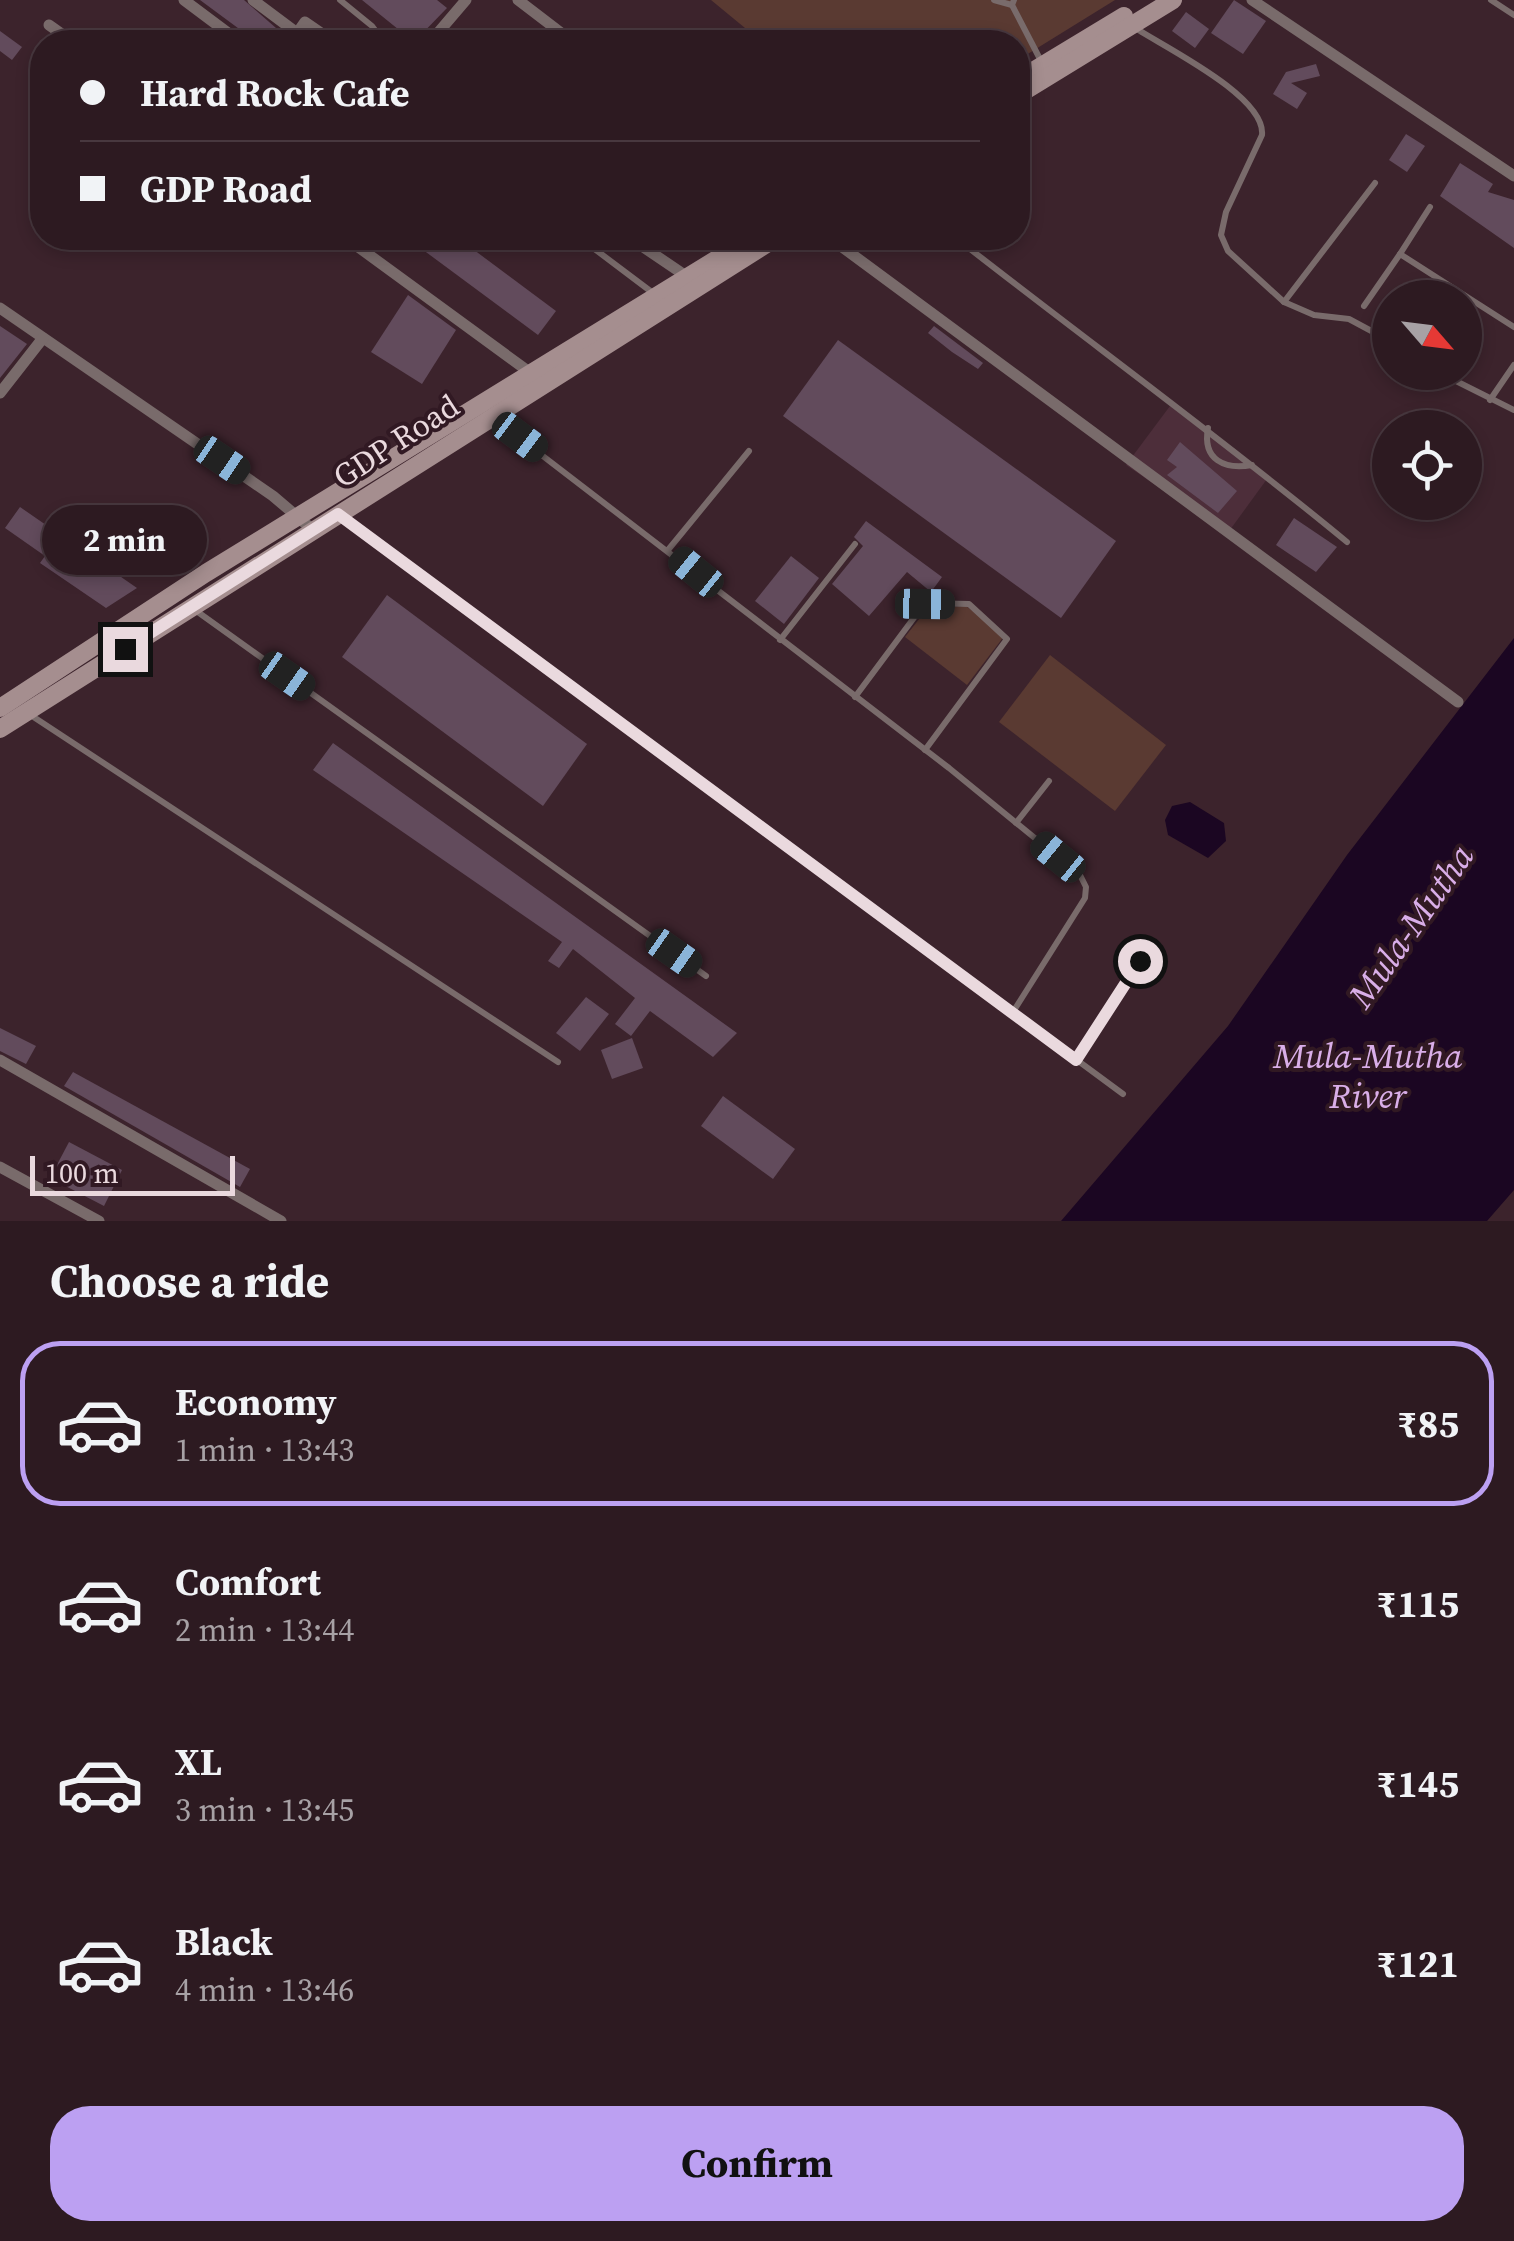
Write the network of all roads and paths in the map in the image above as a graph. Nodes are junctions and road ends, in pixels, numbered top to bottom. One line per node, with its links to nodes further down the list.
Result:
1 (184, 0): 16 (street)
2 (253, 0): 17 (street)
3 (340, 0): 18 (lane)
4 (466, 0): 19 (street)
5 (518, 0): 20 (street)
6 (994, 0): 11 (lane)
7 (1150, 0): 23 (main road)
8 (1173, 0): 13 (main road)
9 (1252, 0): 26 (street)
10 (1492, 0): 12 (lane)
11 (1013, 3): 21 (lane)
12 (1514, 15)
13 (1131, 25): 23 (main road); 39 (lane)
14 (49, 26): 15 (street)
15 (55, 30)
16 (224, 30)
17 (285, 30)
18 (375, 30)
19 (440, 30)
20 (557, 30)
21 (1027, 30)
22 (1030, 36): 23 (lane)
23 (1048, 70): 24 (main road); 25 (main road)
24 (1030, 76)
25 (1030, 85)
26 (1514, 176)
27 (1375, 184): 39 (lane)
28 (1430, 207): 36 (lane)
29 (362, 250): 46 (street)
30 (596, 250): 38 (lane)
31 (647, 250): 37 (street)
32 (732, 250): 37 (main road)
33 (757, 250): 51 (main road, GDP Road)
34 (846, 250): 63 (street)
35 (971, 250): 52 (lane)
36 (1400, 254): 40 (lane); 42 (lane)
37 (688, 278): 38 (main road)
38 (658, 296): 46 (main road)
39 (1284, 302): 43 (lane)
40 (1364, 306)
41 (0, 308): 44 (street)
42 (1514, 327)
43 (1372, 331)
44 (44, 338): 48 (street); 56 (street)
45 (1514, 364): 49 (lane)
46 (532, 374): 56 (main road)
47 (1471, 390): 49 (lane)
48 (0, 393)
49 (1490, 400): 50 (lane)
50 (1514, 410)
51 (491, 416): 55 (main road, GDP Road); 59 (lane)
52 (1208, 428): 54 (lane); 54 (lane)
53 (750, 451): 59 (lane)
54 (1254, 465): 57 (lane)
55 (338, 514): 56 (main road, GDP Road); 72 (lane)
56 (307, 524): 60 (main road, GDP Road); 64 (main road, GDP Road)
57 (1347, 542)
58 (856, 544): 61 (lane)
59 (668, 550): 61 (lane)
60 (191, 607): 65 (main road, GDP Road); 71 (lane)
61 (780, 640): 62 (lane)
62 (854, 697): 67 (lane); 67 (lane)
63 (1458, 702)
64 (0, 708)
65 (26, 712): 66 (main road, GDP Road); 75 (lane)
66 (0, 729)
67 (925, 750): 69 (lane)
68 (1049, 781): 69 (lane)
69 (1016, 822): 72 (lane)
70 (1140, 961): 74 (lane)
71 (706, 976)
72 (1012, 1012): 74 (lane)
73 (0, 1060): 79 (street)
74 (1076, 1060): 76 (lane)
75 (558, 1062)
76 (1123, 1094)
77 (0, 1167): 78 (street)
78 (98, 1221)
79 (281, 1221)

